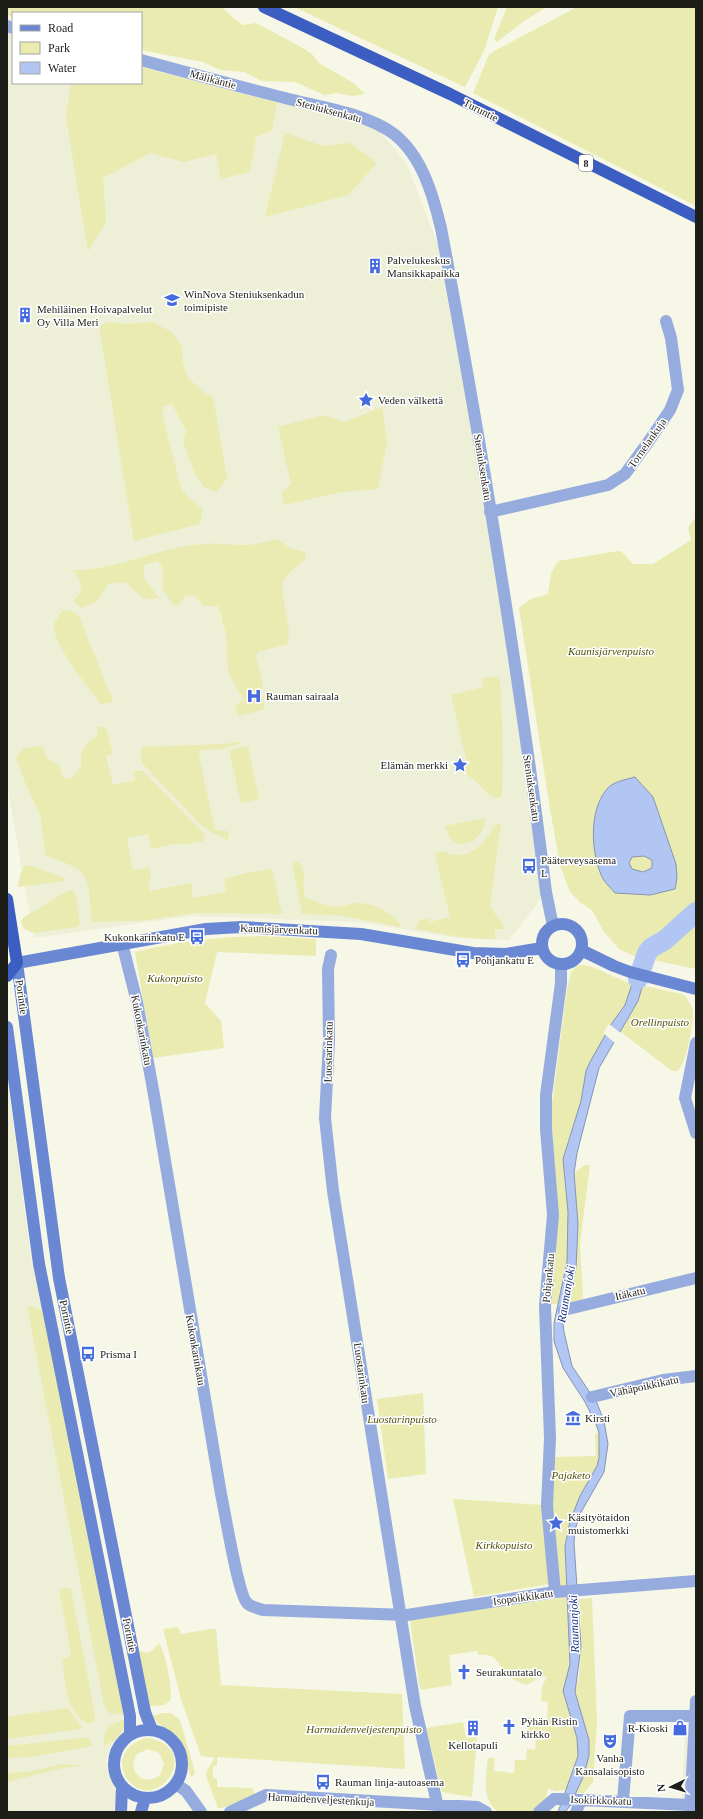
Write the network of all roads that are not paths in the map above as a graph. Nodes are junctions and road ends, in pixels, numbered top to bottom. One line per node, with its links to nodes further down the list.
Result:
1 (264, 7): 4 (highway, Turuntie / 8)
2 (142, 60): 3 (street, Mälikäntie)
3 (286, 98): 6 (street, Steniuksenkatu)
4 (696, 217)
5 (666, 321): 6 (street, Tornelankuja)
6 (490, 512): 8 (street, Steniuksenkatu)
7 (7, 900): 13 (highway, Porintie)
8 (553, 926): 10 (main road); 11 (main road)
9 (122, 944): 10 (main road, Kaunisjärvenkatu); 13 (main road, Kaunisjärvenkatu); 26 (street, Kukonkarinkatu)
10 (542, 948): 14 (main road)
11 (581, 950): 14 (main road); 16 (main road)
12 (331, 955): 26 (street, Luostarinkatu)
13 (12, 964): 15 (highway); 29 (main road, Porintie)
14 (561, 964): 25 (street, Pohjankatu)
15 (7, 976)
16 (696, 989)
17 (7, 1027): 30 (main road, Porintie)
18 (696, 1043): 19 (street)
19 (696, 1134)
20 (696, 1278): 21 (street, Itäkatu)
21 (564, 1310)
22 (696, 1376): 23 (street, Vähäpoikkikatu)
23 (592, 1397)
24 (696, 1581): 25 (street, Isopoikkikatu)
25 (560, 1592): 26 (street, Isopoikkikatu)
26 (399, 1615): 37 (street, Luostarinkatu)
27 (696, 1701): 28 (street)
28 (695, 1722): 35 (street); 36 (street)
29 (152, 1730): 30 (main road); 31 (main road)
30 (130, 1734): 32 (main road)
31 (176, 1784): 33 (main road); 40 (street)
32 (122, 1787): 33 (main road); 38 (main road)
33 (145, 1798): 39 (main road)
34 (579, 1800): 35 (street, Isokirkkokatu); 43 (street, Isokirkkokatu); 44 (street)
35 (623, 1801): 36 (street, Isokirkkokatu)
36 (690, 1808)
37 (439, 1809): 41 (street, Harmaidenveljestenkuja); 42 (street, Harmaidenveljestenkuja)
38 (121, 1812)
39 (141, 1812)
40 (201, 1812)
41 (230, 1812)
42 (486, 1812)
43 (539, 1812)
44 (576, 1812)

